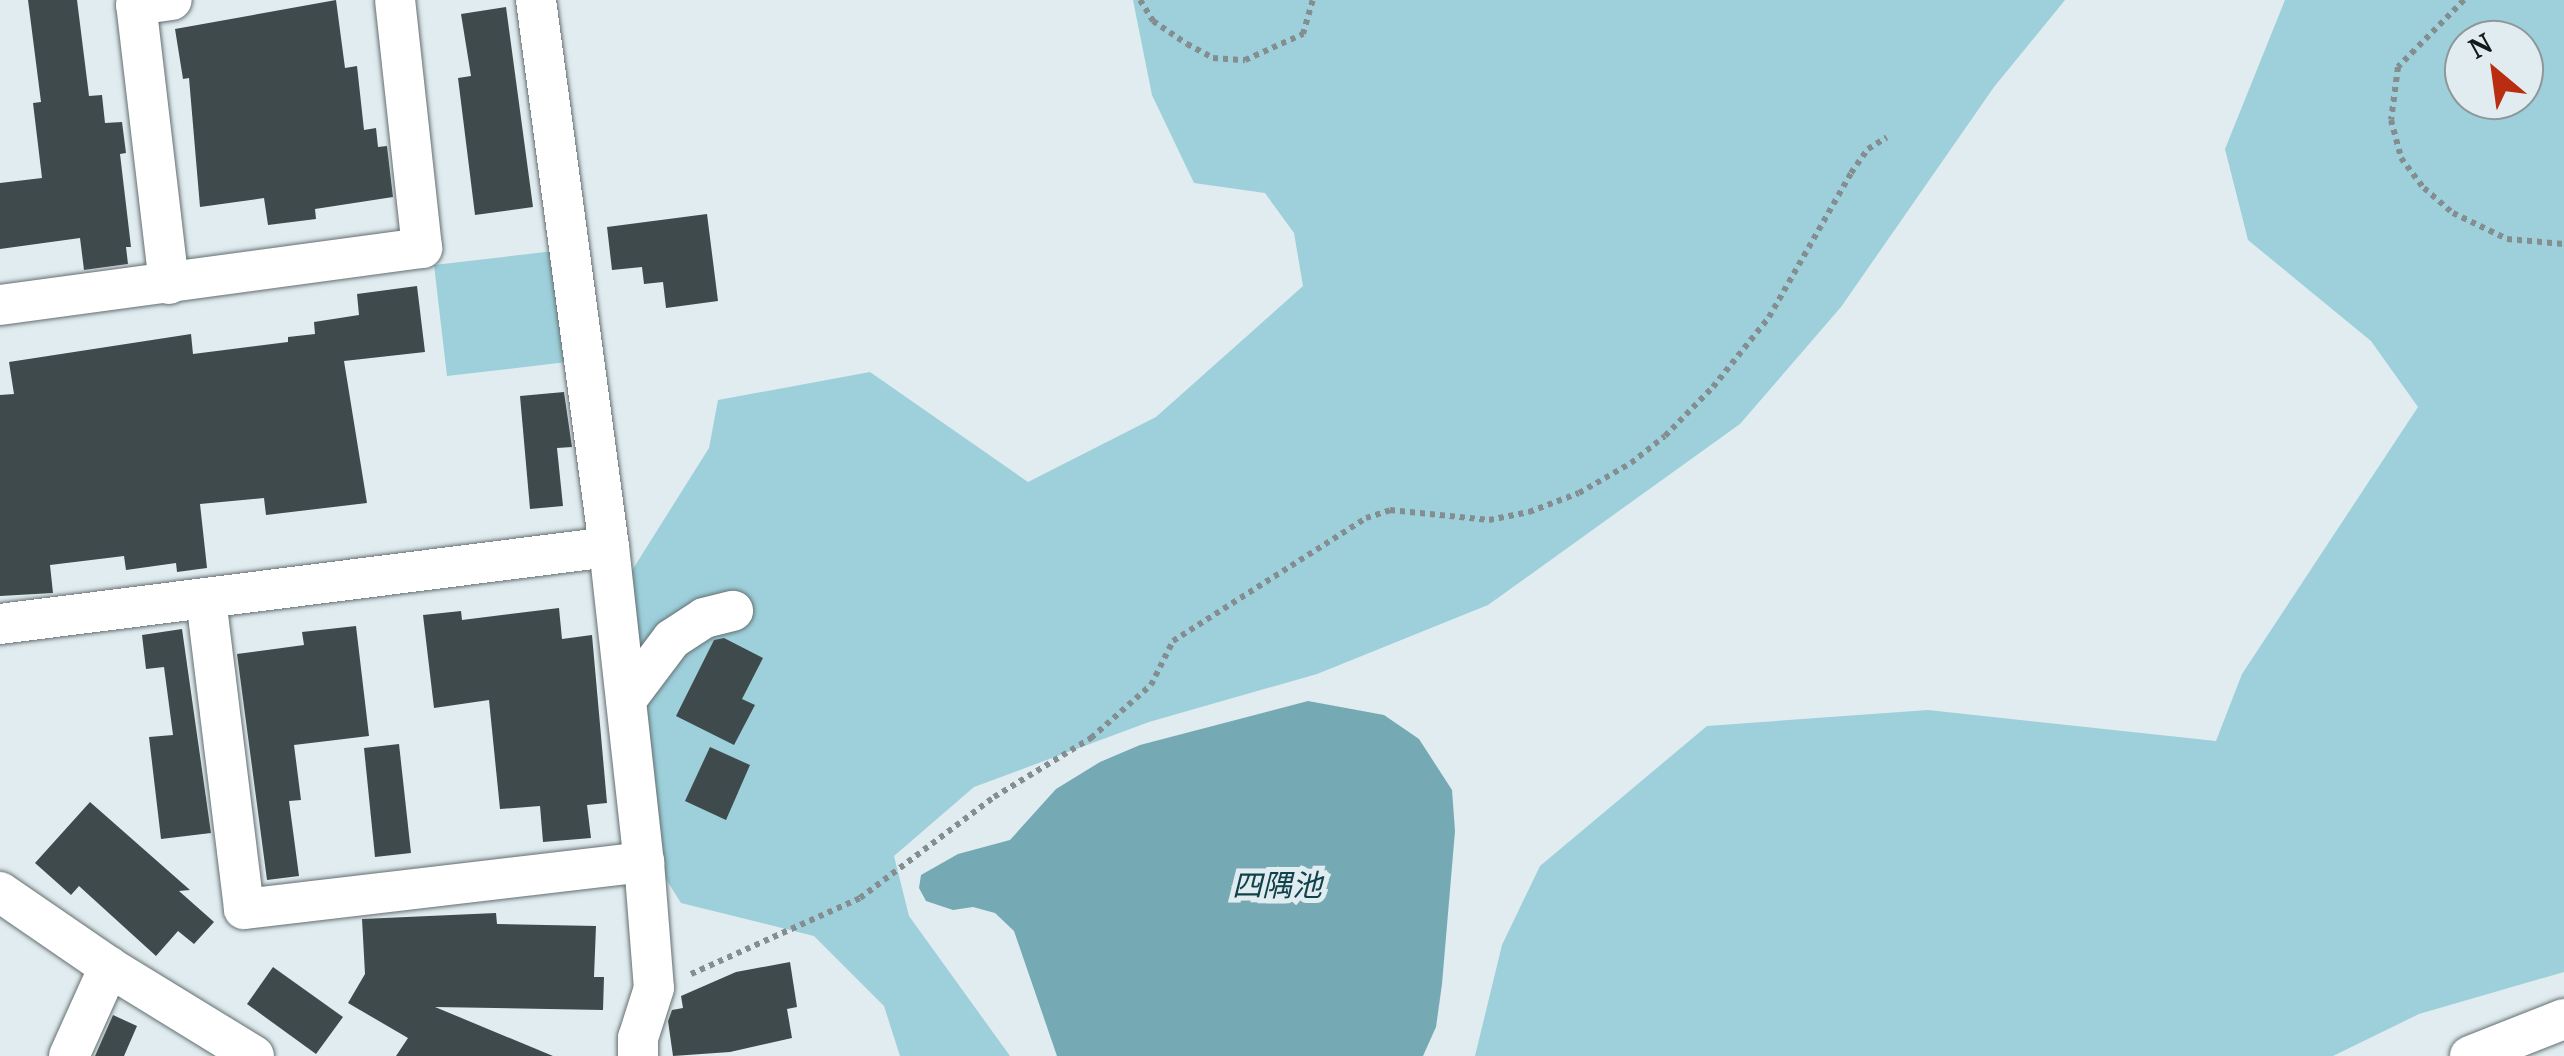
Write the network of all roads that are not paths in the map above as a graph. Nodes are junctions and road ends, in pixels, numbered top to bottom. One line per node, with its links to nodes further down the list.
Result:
1 (172, 0): 4 (street)
2 (395, 0): 4 (street)
3 (536, 0): 6 (street)
4 (169, 284): 5 (street)
5 (0, 306)
6 (609, 547): 7 (street); 10 (street)
7 (206, 599): 9 (street); 11 (street)
8 (733, 610): 10 (street)
9 (0, 624)
10 (626, 700): 11 (street)
11 (644, 862): 17 (street)
12 (0, 892): 13 (street)
13 (109, 967): 15 (street); 16 (street)
14 (2564, 1019): 18 (street)
15 (69, 1056)
16 (254, 1056)
17 (638, 1056)
18 (2470, 1056)

